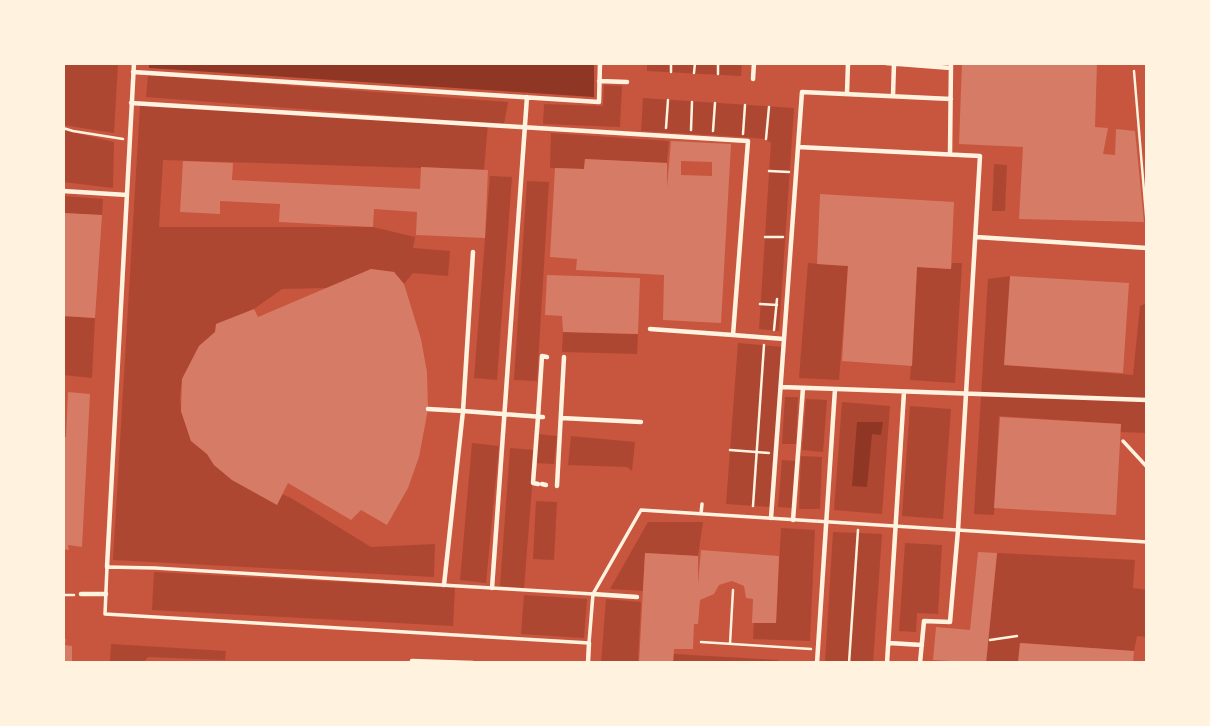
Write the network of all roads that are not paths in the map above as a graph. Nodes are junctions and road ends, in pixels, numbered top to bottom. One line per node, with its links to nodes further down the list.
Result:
1 (134, 63): 8 (street)
2 (600, 63): 10 (street)
3 (754, 63): 9 (street)
4 (848, 63): 12 (street)
5 (886, 63): 6 (street)
6 (894, 63): 7 (street); 13 (street)
7 (951, 65): 15 (street)
8 (133, 72): 14 (street); 16 (street)
9 (753, 79)
10 (600, 81): 11 (street); 14 (street)
11 (626, 82)
12 (846, 93): 13 (street); 18 (street)
13 (893, 96): 15 (street)
14 (527, 97): 17 (street)
15 (951, 99): 19 (street)
16 (131, 103): 17 (street); 21 (street)
17 (525, 127): 26 (street); 36 (street)
18 (799, 147): 19 (street); 27 (street)
19 (950, 154): 22 (street)
20 (63, 191): 21 (street)
21 (127, 195): 49 (street)
22 (975, 237): 23 (street); 32 (street)
23 (1147, 248)
24 (473, 253): 35 (street)
25 (650, 329): 26 (street)
26 (733, 335): 27 (street)
27 (784, 339): 28 (street)
28 (781, 387): 29 (street); 43 (street)
29 (803, 388): 30 (street); 44 (street)
30 (835, 389): 31 (street); 45 (street)
31 (904, 392): 32 (street); 46 (street)
32 (966, 395): 33 (street); 47 (street)
33 (1147, 400)
34 (428, 409): 35 (street)
35 (463, 411): 36 (street); 50 (street)
36 (504, 415): 37 (street); 51 (street)
37 (550, 418): 37 (street); 37 (street); 38 (street)
38 (641, 422)
39 (1123, 441): 40 (lane)
40 (1147, 467)
41 (702, 504): 42 (lane)
42 (701, 514): 43 (lane); 54 (lane)
43 (771, 518): 44 (lane)
44 (793, 520): 45 (lane)
45 (825, 522): 46 (lane); 62 (street)
46 (896, 526): 47 (lane); 57 (street)
47 (958, 530): 48 (lane); 58 (street)
48 (1147, 542)
49 (107, 567): 50 (lane); 53 (lane)
50 (444, 585): 51 (lane)
51 (492, 588): 54 (lane)
52 (81, 594): 53 (street)
53 (106, 594): 56 (lane)
54 (593, 594): 55 (street); 56 (lane)
55 (637, 597)
56 (589, 643): 61 (street)
57 (889, 643): 58 (street); 63 (street)
58 (922, 645): 64 (street)
59 (412, 663): 60 (street)
60 (473, 663)
61 (588, 663)
62 (817, 663)
63 (887, 663)
64 (920, 663)

